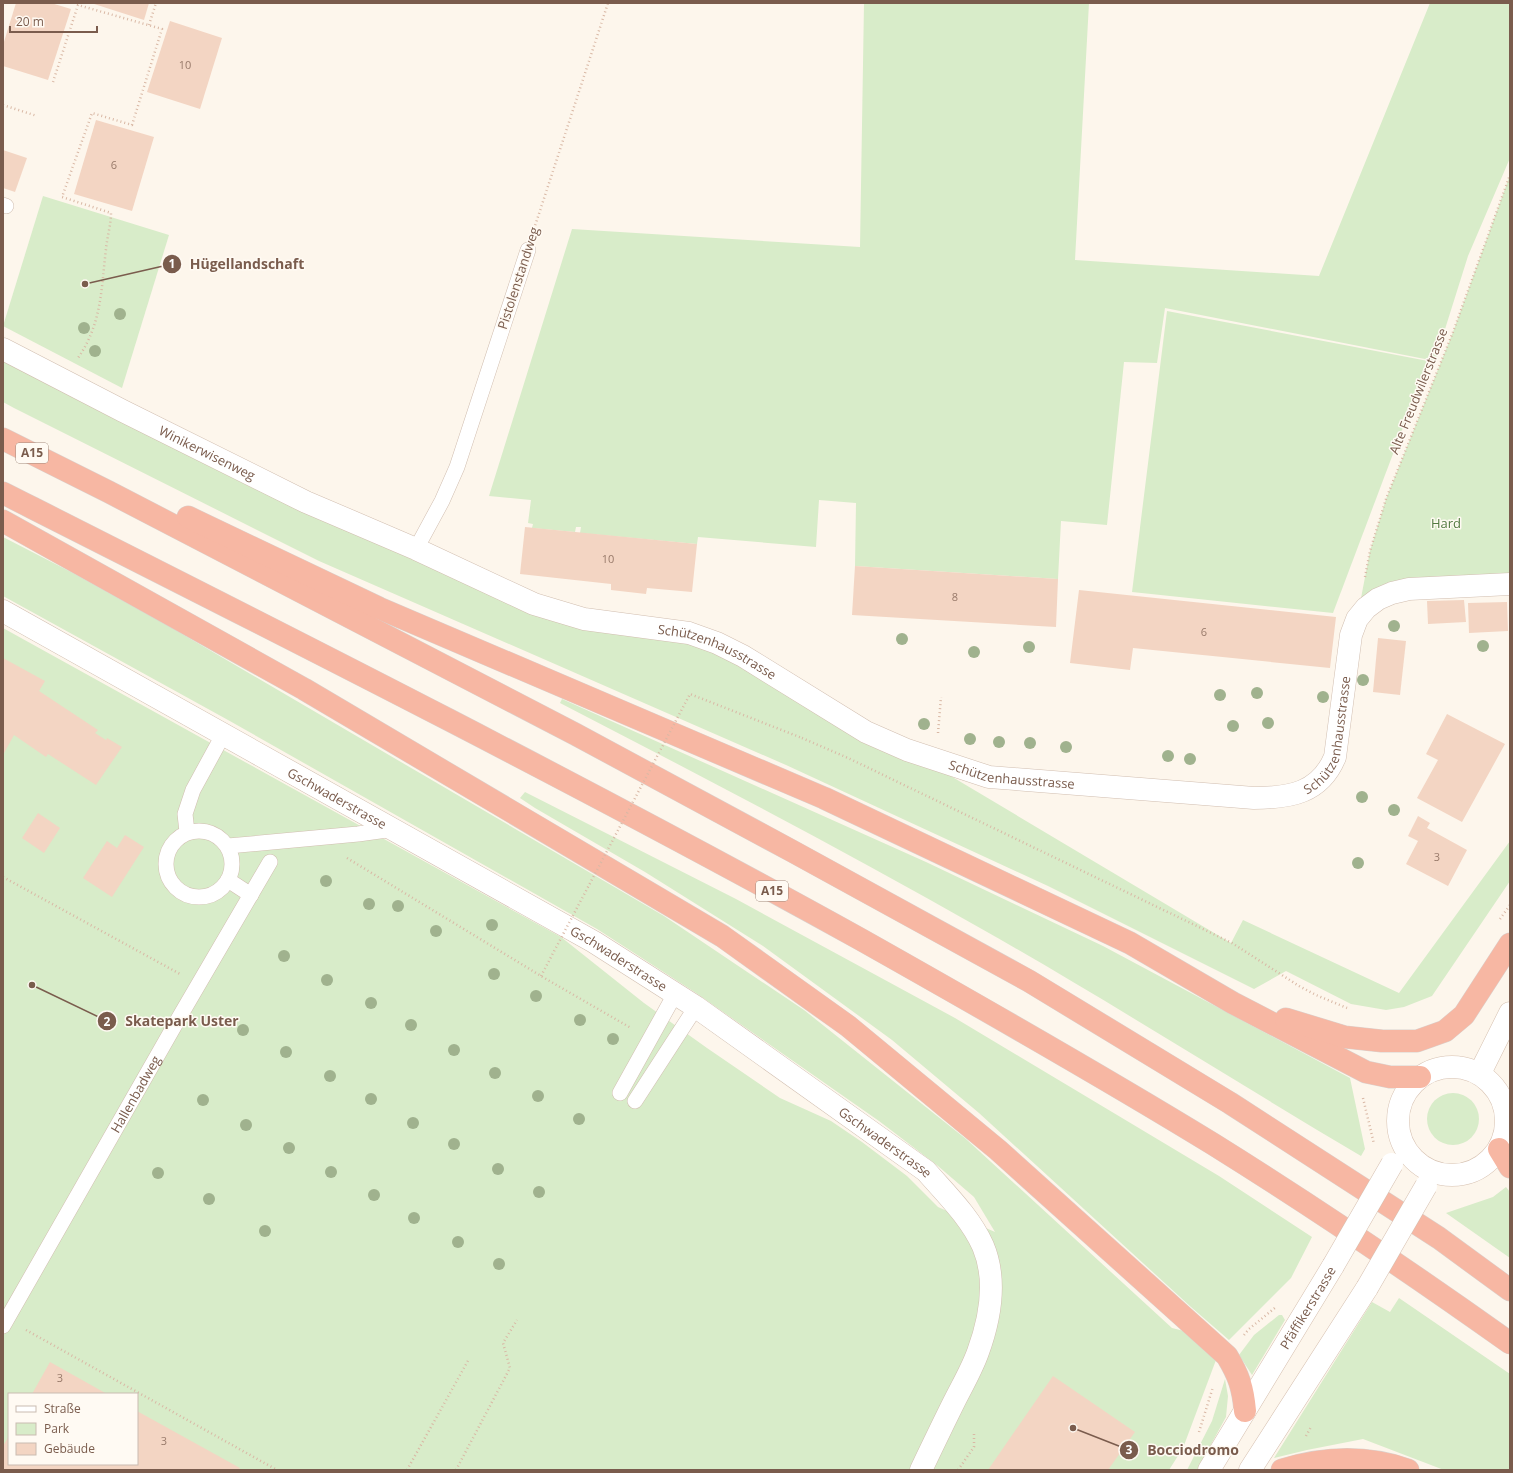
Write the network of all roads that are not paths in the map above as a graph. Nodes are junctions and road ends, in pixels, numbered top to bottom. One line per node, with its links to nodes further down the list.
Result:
1 (528, 250): 7 (lane, Pistolenstandweg)
2 (3, 349): 7 (street, Winikerwisenweg)
3 (3, 439): 4 (highway, A15)
4 (109, 492): 19 (highway); 29 (highway, A15)
5 (3, 493): 31 (highway, A15)
6 (3, 521): 32 (highway)
7 (416, 549): 8 (street, Schützenhausstrasse)
8 (1510, 584)
9 (3, 611): 10 (street, Gschwaderstrasse)
10 (223, 735): 11 (street, Gschwaderstrasse); 12 (lane)
11 (394, 829): 13 (lane); 18 (street, Gschwaderstrasse)
12 (187, 832): 13 (lane); 15 (lane)
13 (228, 846): 15 (lane)
14 (270, 862): 16 (lane, Hallenbadweg)
15 (228, 880): 16 (lane)
16 (251, 894): 30 (lane, Hallenbadweg)
17 (1510, 944): 19 (highway)
18 (676, 994): 20 (street, Gschwaderstrasse); 24 (lane)
19 (1233, 1003): 23 (highway)
20 (696, 1007): 25 (lane); 33 (street, Gschwaderstrasse)
21 (1510, 1013): 22 (street)
22 (1480, 1074): 23 (street); 27 (street)
23 (1420, 1077): 26 (street)
24 (620, 1093)
25 (636, 1101)
26 (1401, 1142): 28 (street); 32 (street, Pfäffikerstrasse, bridge)
27 (1505, 1158): 28 (street)
28 (1431, 1180): 35 (street, bridge)
29 (1510, 1290)
30 (5, 1323)
31 (1510, 1343)
32 (1246, 1411): 34 (street, Pfäffikerstrasse)
33 (921, 1470)
34 (1209, 1470)
35 (1250, 1470)
36 (1282, 1470): 37 (highway)
37 (1408, 1470)

